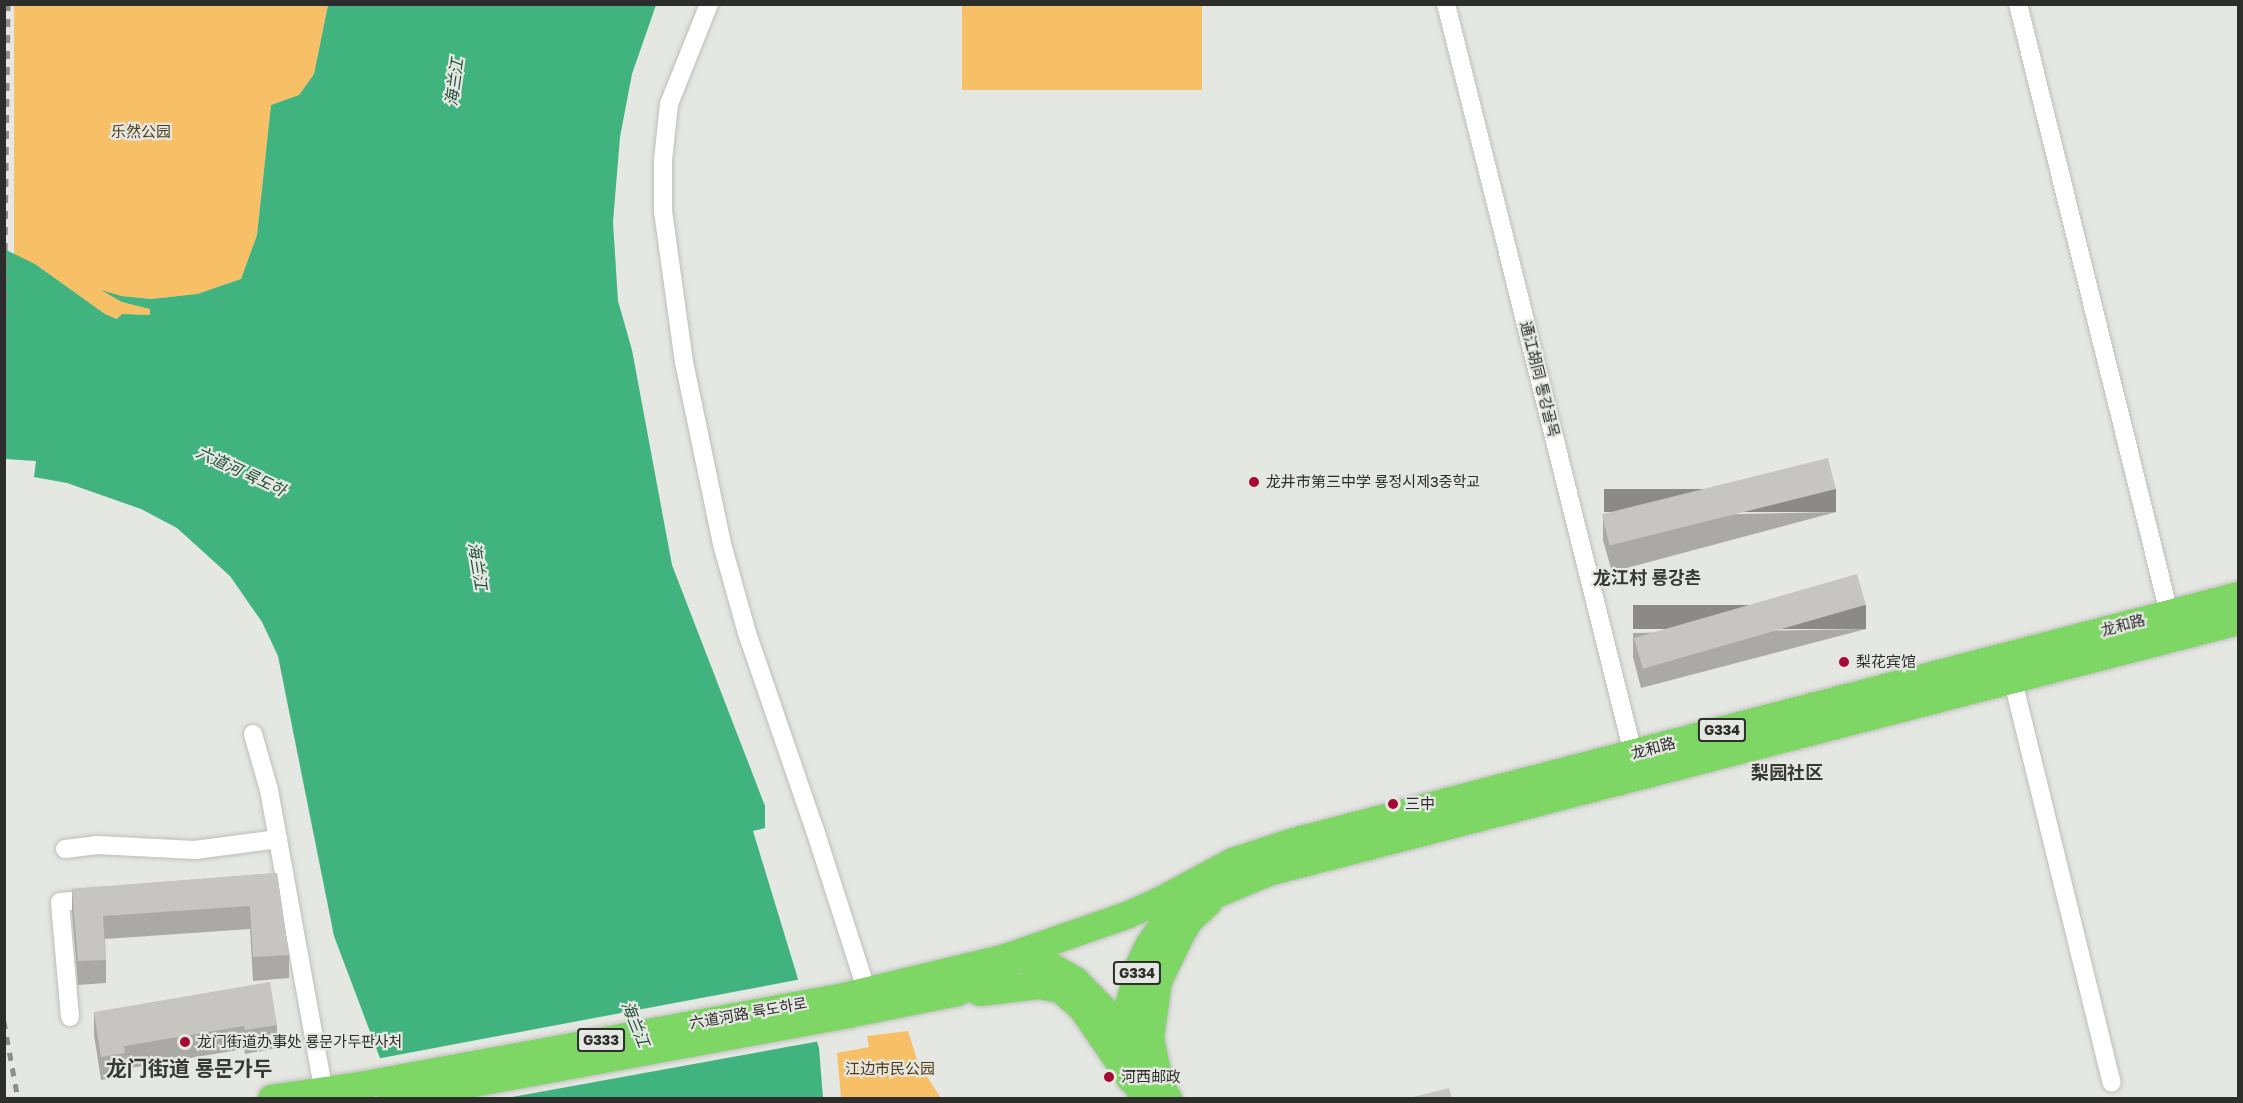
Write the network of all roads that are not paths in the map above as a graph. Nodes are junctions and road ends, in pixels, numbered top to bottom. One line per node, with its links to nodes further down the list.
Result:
1 (709, 4): 20 (street)
2 (1446, 4): 9 (street, 通江胡同 통강골목)
3 (2018, 4): 5 (street)
4 (2238, 595): 5 (highway, 龙和路 / G334)
5 (2169, 613): 7 (highway, 龙和路 / G334)
6 (2238, 621): 7 (highway, 龙和路 / G334)
7 (2009, 668): 9 (highway, 龙和路 / G334); 12 (highway, 龙和路 / G334); 23 (street)
8 (253, 734): 10 (street)
9 (1633, 753): 12 (highway, 龙和路 / G334)
10 (278, 839): 11 (street); 13 (street)
11 (65, 849)
12 (1216, 882): 16 (highway, G334); 17 (highway, 六道河路 륙도하로); 25 (highway, G334)
13 (286, 884): 14 (street); 24 (street)
14 (262, 885)
15 (120, 897): 21 (street)
16 (1166, 915): 18 (highway, 六道河路 륙도하로); 22 (highway, G334)
17 (1005, 957): 18 (highway); 20 (highway, 六道河路 륙도하로 / G333)
18 (1044, 962): 19 (highway, 六道河路 륙도하로); 22 (highway)
19 (957, 992): 20 (highway, 六道河路 륙도하로 / G333); 25 (highway)
20 (857, 1003): 24 (highway, 六道河路 륙도하로 / G333); 27 (highway, 六道河路 륙도하로 / G333)
21 (70, 1017)
22 (1126, 1034): 25 (highway, G334)
23 (2112, 1083)
24 (323, 1094): 26 (highway, 六道河路 륙도하로 / G333)
25 (1153, 1095)
26 (271, 1098)
27 (391, 1098)

